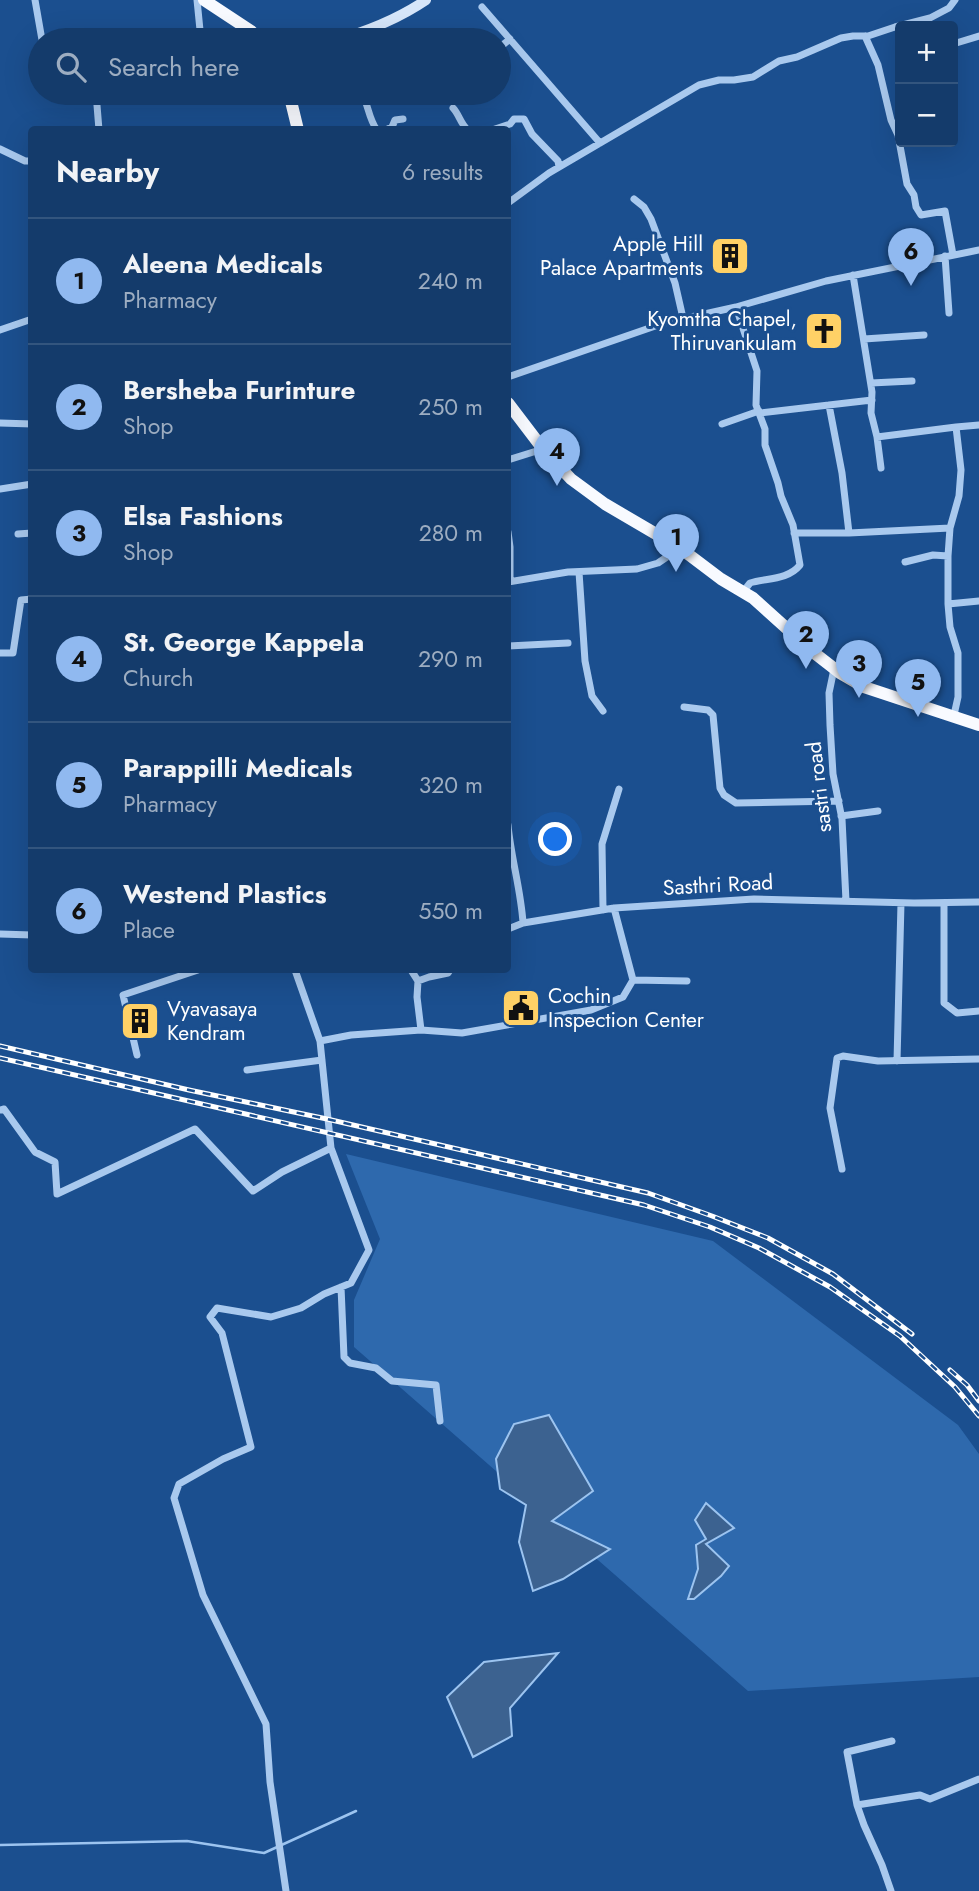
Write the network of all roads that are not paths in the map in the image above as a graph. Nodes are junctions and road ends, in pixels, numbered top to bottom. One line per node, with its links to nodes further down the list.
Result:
1 (35, 0): 9 (street)
2 (197, 0): 10 (street)
3 (204, 0): 11 (highway)
4 (426, 0): 12 (main road)
5 (955, 0): 7 (street)
6 (482, 7): 13 (street)
7 (930, 18): 8 (street); 14 (street)
8 (932, 21)
9 (40, 28)
10 (200, 28)
11 (246, 28)
12 (375, 28)
13 (500, 28)
14 (865, 36): 29 (street); 36 (street)
15 (979, 36): 17 (street)
16 (511, 40): 29 (street)
17 (958, 42)
18 (97, 105): 23 (street)
19 (292, 105): 24 (highway)
20 (367, 105): 25 (street)
21 (453, 107): 27 (street)
22 (402, 119): 26 (street)
23 (99, 126)
24 (297, 126)
25 (374, 126)
26 (392, 126)
27 (464, 126)
28 (504, 126): 32 (street)
29 (600, 144): 32 (street)
30 (0, 149): 31 (street)
31 (28, 160)
32 (559, 167): 34 (street)
33 (634, 199): 40 (street)
34 (511, 200)
35 (979, 250): 36 (street)
36 (949, 256): 37 (street); 39 (street)
37 (853, 275): 38 (street); 44 (street)
38 (736, 307): 40 (street); 51 (street)
39 (949, 313)
40 (683, 318): 45 (street)
41 (28, 321): 42 (street)
42 (0, 330)
43 (924, 335): 44 (street)
44 (864, 339): 47 (street)
45 (511, 375)
46 (912, 381): 47 (street)
47 (871, 383): 48 (street)
48 (872, 400): 49 (street); 57 (street)
49 (830, 405): 51 (street); 66 (street)
50 (511, 407): 58 (highway)
51 (759, 412): 54 (street); 65 (street)
52 (0, 424): 53 (street)
53 (28, 424)
54 (723, 424)
55 (979, 425): 56 (street)
56 (956, 427): 57 (street); 63 (street)
57 (877, 437): 60 (street)
58 (543, 449): 59 (street); 68 (highway)
59 (511, 459)
60 (881, 468)
61 (28, 485): 62 (street)
62 (0, 489)
63 (950, 528): 66 (street); 69 (street)
64 (28, 533): 67 (street)
65 (794, 533): 66 (street); 73 (street)
66 (849, 533)
67 (18, 534)
68 (680, 548): 71 (street); 73 (highway)
69 (948, 556): 70 (street); 76 (street)
70 (905, 562)
71 (579, 572): 72 (street); 82 (street)
72 (511, 582)
73 (743, 592): 80 (highway)
74 (28, 599): 79 (street)
75 (979, 601): 76 (street)
76 (948, 604): 83 (street)
77 (568, 643): 78 (street)
78 (511, 646)
79 (0, 653)
80 (834, 669): 83 (highway); 86 (street, sastri road)
81 (684, 708): 86 (street)
82 (603, 711)
83 (954, 715): 84 (highway)
84 (979, 725)
85 (619, 789): 95 (street)
86 (839, 801): 88 (street, sastri road)
87 (878, 811): 88 (street)
88 (841, 816): 90 (street, sastri road)
89 (511, 853): 96 (street)
90 (846, 901): 92 (street, Sasthri Road); 94 (street, Sasthri Road)
91 (979, 902): 93 (street, Sasthri Road)
92 (901, 903): 93 (street, Sasthri Road); 113 (street)
93 (944, 903): 107 (street)
94 (614, 908): 95 (street, Sasthri Road); 104 (street)
95 (603, 910): 96 (street, Sasthri Road)
96 (523, 923): 97 (street, Sasthri Road)
97 (511, 928)
98 (0, 934): 99 (street)
99 (28, 936)
100 (189, 973): 110 (street)
101 (296, 973): 109 (street)
102 (413, 973): 106 (street)
103 (448, 973): 106 (street)
104 (633, 980): 105 (street); 108 (street)
105 (687, 981)
106 (418, 982): 108 (street)
107 (979, 1012)
108 (421, 1030): 109 (street)
109 (320, 1041): 112 (street)
110 (137, 1055)
111 (979, 1059): 113 (street)
112 (322, 1060): 114 (street); 116 (street)
113 (897, 1061): 117 (street)
114 (247, 1070)
115 (0, 1110): 116 (street)
116 (331, 1148): 118 (street)
117 (842, 1170)
118 (341, 1287): 119 (street); 123 (street)
119 (440, 1421)
120 (892, 1741): 122 (street)
121 (979, 1779): 122 (street)
122 (857, 1805): 124 (street)
123 (286, 1891)
124 (891, 1891)

